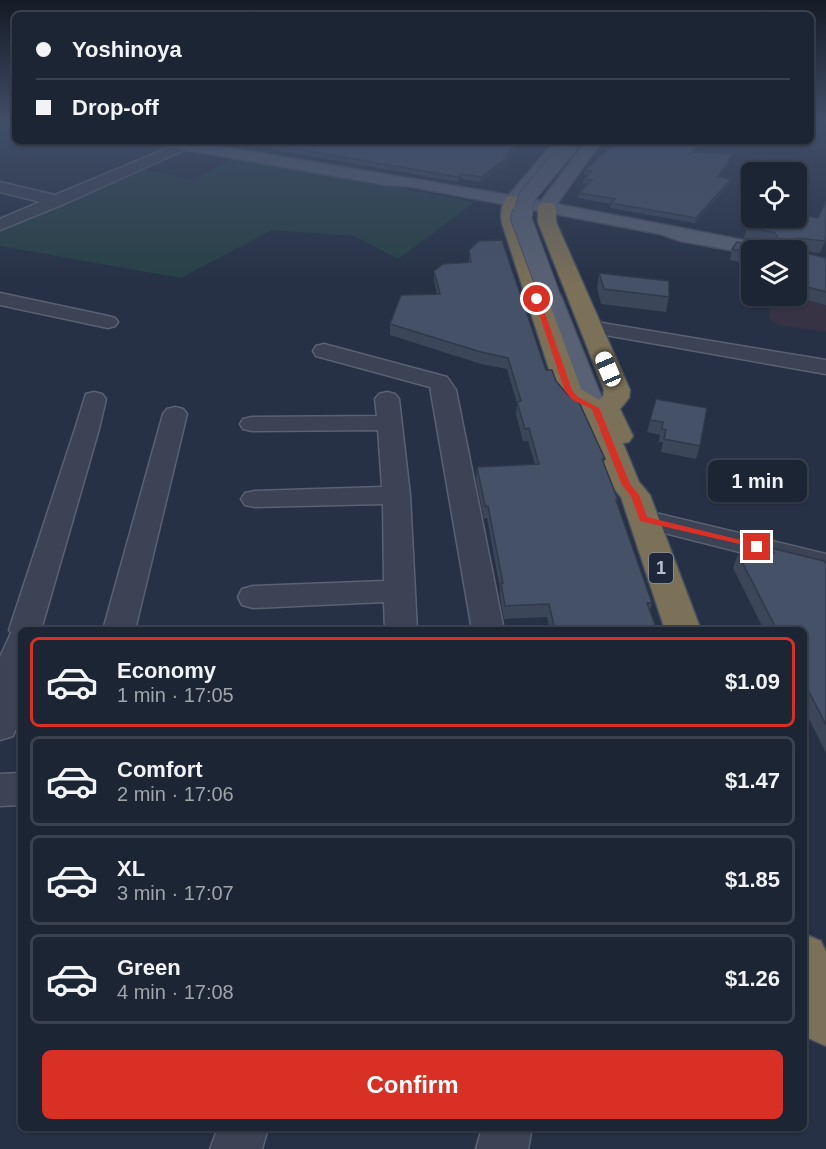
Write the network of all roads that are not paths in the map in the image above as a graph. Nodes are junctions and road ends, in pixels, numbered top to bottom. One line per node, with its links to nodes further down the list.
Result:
1 (113, 177): 9 (street)
2 (366, 177): 10 (main road)
3 (533, 177): 6 (main road)
4 (553, 177): 17 (main road)
5 (566, 177): 8 (main road)
6 (525, 186): 8 (main road); 10 (main road)
7 (0, 187): 9 (street)
8 (556, 190): 11 (main road)
9 (58, 201): 12 (street)
10 (512, 204): 11 (main road); 13 (highway)
11 (547, 216): 13 (highway); 14 (main road); 16 (highway)
12 (2, 222)
13 (513, 230): 15 (highway)
14 (741, 246)
15 (522, 254): 16 (highway); 17 (highway)
16 (560, 254): 17 (highway)
17 (554, 289): 20 (highway); 24 (main road)
18 (0, 299): 19 (street)
19 (108, 322)
20 (590, 327): 22 (street); 24 (highway)
21 (324, 351): 36 (street)
22 (826, 367)
23 (94, 399): 33 (street)
24 (601, 408): 29 (highway)
25 (175, 414): 34 (street)
26 (252, 424): 27 (street)
27 (396, 495): 28 (street); 31 (street)
28 (255, 499)
29 (639, 507): 30 (street); 37 (highway, 1)
30 (826, 564)
31 (399, 591): 32 (street); 35 (street)
32 (253, 597)
33 (26, 627)
34 (120, 627)
35 (401, 627)
36 (487, 627)
37 (682, 627)
38 (18, 652): 39 (street)
39 (2, 704)
40 (18, 789): 41 (street)
41 (0, 790)
42 (807, 966): 43 (highway)
43 (826, 1020)
44 (242, 1131): 46 (street)
45 (506, 1131): 47 (street)
46 (236, 1149)
47 (502, 1149)

